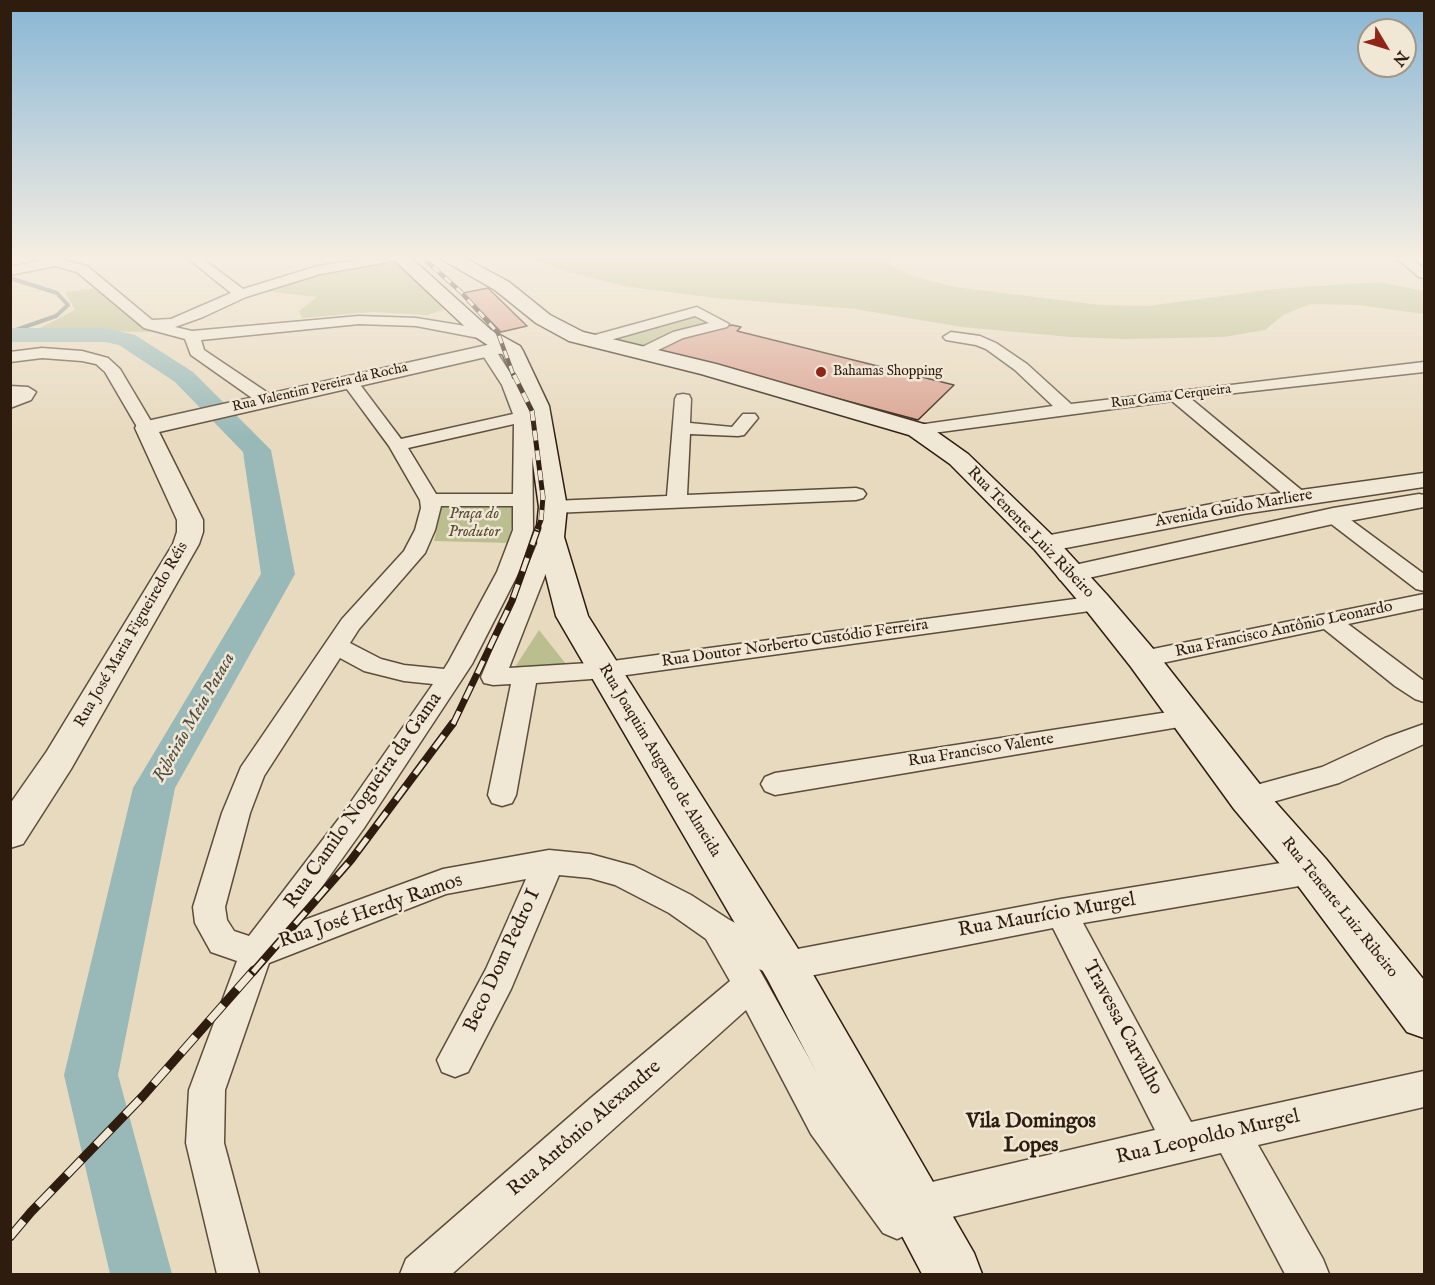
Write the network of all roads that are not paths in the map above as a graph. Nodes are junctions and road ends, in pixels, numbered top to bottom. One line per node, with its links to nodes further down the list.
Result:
1 (139, 316): 10 (street)
2 (192, 316): 10 (street)
3 (195, 316): 12 (street)
4 (441, 316): 9 (street)
5 (474, 316): 14 (main road, Rua Joaquim Augusto de Almeida)
6 (516, 316): 14 (main road, Rua Tenente Luiz Ribeiro)
7 (667, 316): 14 (street)
8 (707, 316): 16 (street)
9 (416, 322): 11 (street); 14 (street)
10 (149, 325): 12 (street)
11 (225, 334): 12 (street); 15 (street)
12 (185, 335): 15 (street)
13 (951, 337): 25 (street)
14 (526, 339): 16 (main road, Rua Tenente Luiz Ribeiro); 19 (street, Rua Valentim Pereira da Rocha); 26 (street); 39 (main road, Rua Joaquim Augusto de Almeida)
15 (197, 352): 23 (street)
16 (644, 352): 30 (main road, Rua Tenente Luiz Ribeiro)
17 (10, 357): 28 (street)
18 (1425, 367): 21 (street, Rua Gama Cerqueira)
19 (349, 381): 23 (street, Rua Valentim Pereira da Rocha); 31 (street)
20 (10, 391): 24 (street)
21 (1176, 395): 25 (street, Rua Gama Cerqueira); 34 (street)
22 (683, 399): 29 (street)
23 (268, 401): 28 (street, Rua Valentim Pereira da Rocha)
24 (10, 403)
25 (1068, 411): 30 (street, Rua Gama Cerqueira)
26 (523, 417): 31 (street); 35 (street, Rua Camilo Nogueira da Gama)
27 (749, 418): 29 (street)
28 (146, 428): 59 (street, Rua José Maria Figueiredo Réis)
29 (682, 428): 38 (street)
30 (918, 430): 42 (main road, Rua Tenente Luiz Ribeiro)
31 (397, 445): 37 (street)
32 (1425, 480): 34 (street, Avenida Guido Marliere)
33 (856, 494): 38 (street)
34 (1298, 497): 42 (street, Avenida Guido Marliere)
35 (523, 500): 37 (street); 52 (street, Rua Camilo Nogueira da Gama)
36 (1425, 500): 40 (street, Avenida Guido Marliere)
37 (430, 501): 48 (street)
38 (677, 502): 39 (street)
39 (553, 507): 41 (main road, Rua Joaquim Augusto de Almeida)
40 (1333, 516): 43 (street, Avenida Guido Marliere); 44 (street)
41 (550, 537): 50 (main road, Rua Joaquim Augusto de Almeida); 51 (street, Rua Doutor Norberto Custódio Ferreira)
42 (1045, 544): 43 (main road, Rua Tenente Luiz Ribeiro)
43 (1070, 574): 46 (main road, Rua Tenente Luiz Ribeiro)
44 (1425, 584)
45 (1425, 601): 47 (street, Rua Francisco Antônio Leonardo)
46 (1097, 603): 49 (main road, Rua Tenente Luiz Ribeiro); 50 (street, Rua Doutor Norberto Custódio Ferreira)
47 (1328, 620): 49 (street, Rua Francisco Antônio Leonardo); 53 (street)
48 (336, 646): 52 (street); 63 (street)
49 (1143, 659): 54 (main road, Rua Tenente Luiz Ribeiro)
50 (605, 670): 51 (street, Rua Doutor Norberto Custódio Ferreira); 64 (main road, Rua Joaquim Augusto de Almeida)
51 (525, 675): 57 (street)
52 (450, 678): 63 (street, Rua Camilo Nogueira da Gama)
53 (1425, 693)
54 (1188, 718): 56 (street, Rua Francisco Valente); 58 (main road, Rua Tenente Luiz Ribeiro)
55 (1425, 734): 58 (street)
56 (775, 784)
57 (502, 795)
58 (1248, 798): 61 (main road, Rua Tenente Luiz Ribeiro)
59 (10, 834)
60 (549, 862): 63 (street, Rua José Herdy Ramos); 64 (street, Rua José Herdy Ramos); 66 (street, Beco Dom Pedro I)
61 (1311, 871): 62 (street, Rua Maurício Murgel); 65 (main road, Rua Tenente Luiz Ribeiro)
62 (1061, 913): 64 (street, Rua Maurício Murgel); 69 (street, Travessa Carvalho)
63 (256, 953): 72 (street, Rua Camilo Nogueira da Gama)
64 (767, 975): 70 (main road, Rua Joaquim Augusto de Almeida); 73 (street, Rua Antônio Alexandre)
65 (1425, 1016)
66 (455, 1060)
67 (1425, 1089): 68 (street, Rua Leopoldo Murgel)
68 (1230, 1132): 69 (street, Rua Leopoldo Murgel); 74 (street)
69 (1182, 1144): 70 (street, Rua Leopoldo Murgel)
70 (901, 1207): 71 (main road, Rua Joaquim Augusto de Almeida)
71 (949, 1270)
72 (238, 1275)
73 (421, 1275)
74 (1308, 1275)

